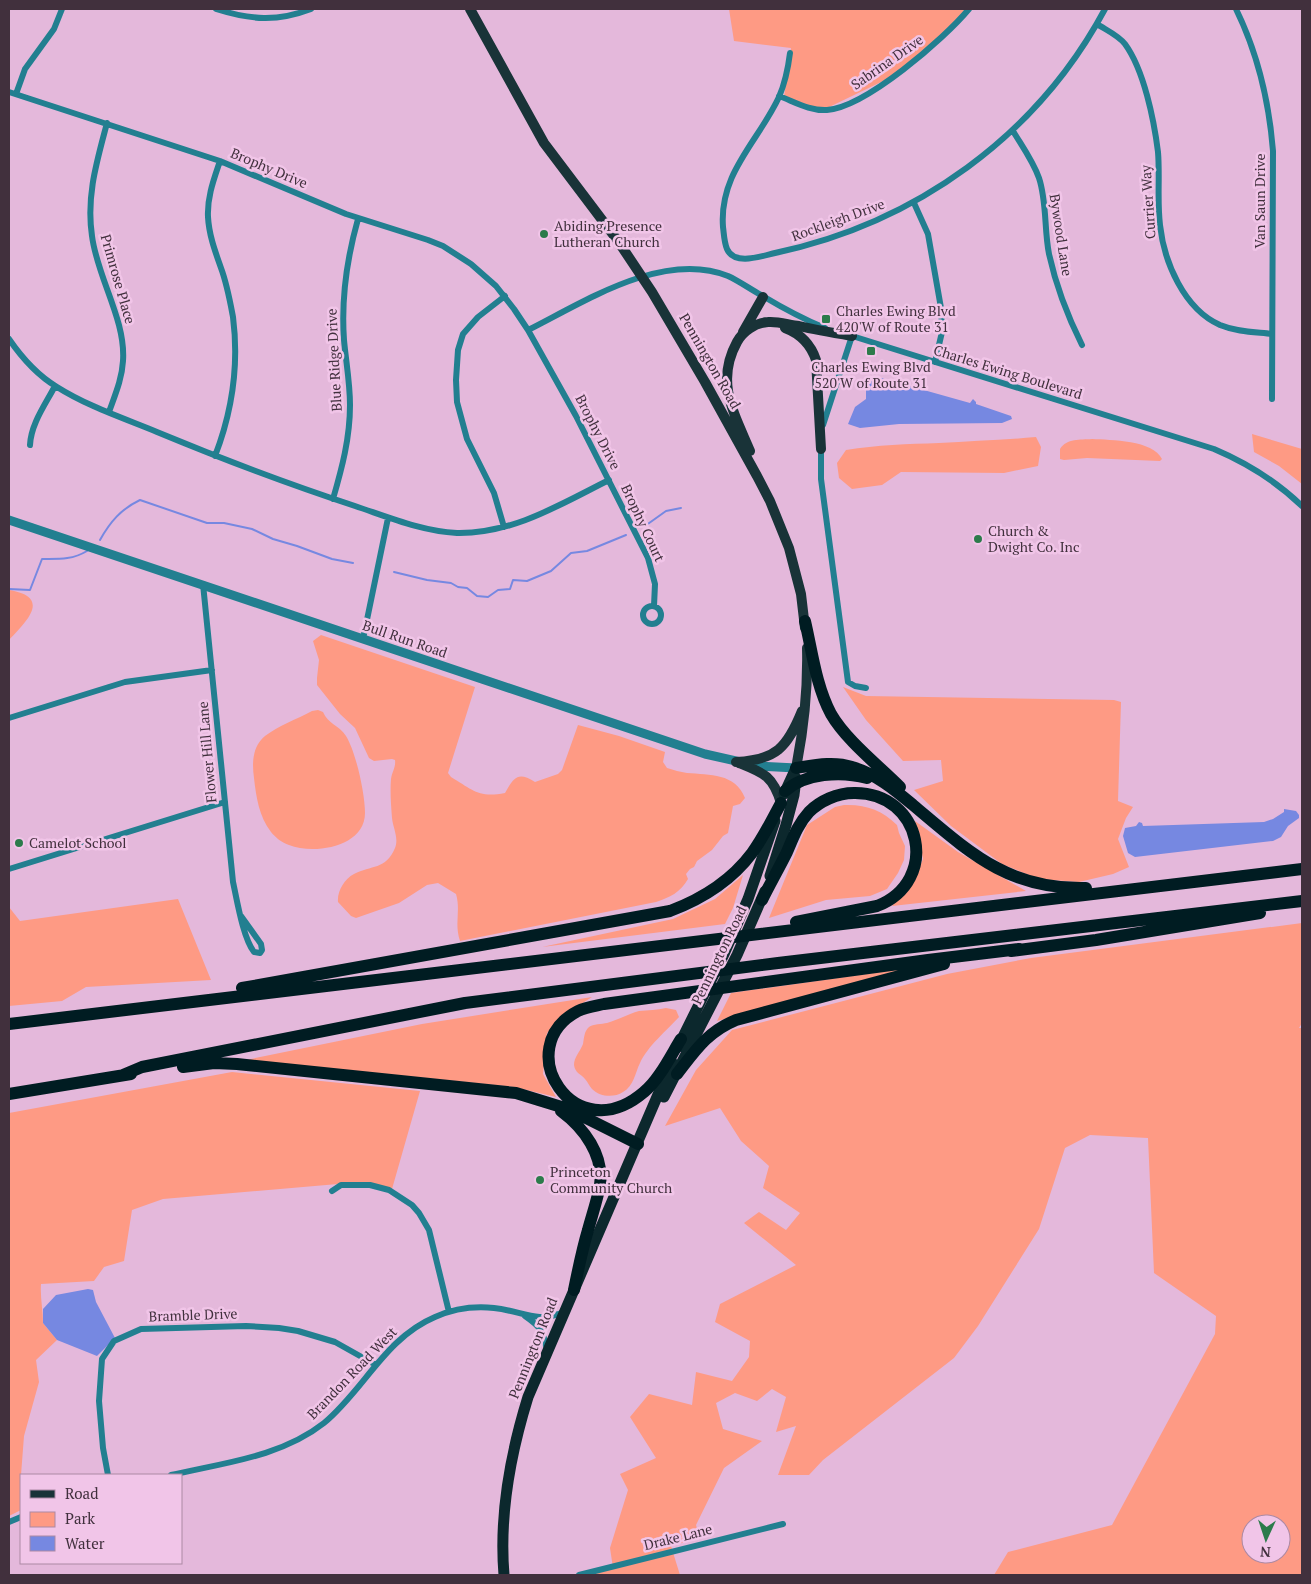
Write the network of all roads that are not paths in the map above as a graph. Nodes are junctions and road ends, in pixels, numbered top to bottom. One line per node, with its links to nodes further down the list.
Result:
1 (62, 9): 11 (street)
2 (216, 9): 3 (street)
3 (311, 9)
4 (470, 9): 18 (main road, Pennington Road)
5 (969, 9): 12 (street, Sabrina Drive)
6 (1105, 9): 8 (street, Rockleigh Drive)
7 (1236, 9): 23 (street, Van Saun Drive)
8 (1097, 24): 14 (street, Rockleigh Drive); 23 (street, Currier Way)
9 (790, 53): 12 (street)
10 (9, 92): 11 (street, Brophy Drive)
11 (16, 94): 13 (street, Brophy Drive)
12 (779, 96): 16 (street, Rockleigh Drive)
13 (107, 123): 15 (street, Brophy Drive); 31 (street, Primrose Place)
14 (1013, 131): 16 (street, Rockleigh Drive); 27 (street, Bywood Lane)
15 (220, 161): 17 (street, Brophy Drive); 34 (street)
16 (914, 202): 28 (street)
17 (358, 218): 19 (street, Brophy Drive); 36 (street, Blue Ridge Drive)
18 (643, 277): 20 (street, Charles Ewing Boulevard); 21 (street); 37 (main road, Pennington Road)
19 (505, 296): 21 (street, Brophy Drive); 41 (street)
20 (763, 297): 24 (street, Charles Ewing Boulevard); 25 (main road)
21 (528, 330): 35 (street, Brophy Drive)
22 (746, 331): 24 (main road); 25 (main road); 33 (main road)
23 (1272, 334): 30 (street, Van Saun Drive)
24 (852, 336): 28 (street, Charles Ewing Boulevard); 33 (street)
25 (738, 339): 37 (main road)
26 (9, 340): 29 (street, Brophy Drive)
27 (1082, 345)
28 (935, 362): 38 (street, Charles Ewing Boulevard)
29 (55, 386): 31 (street, Brophy Drive); 32 (street)
30 (1272, 399)
31 (109, 412): 34 (street, Brophy Drive)
32 (30, 445)
33 (820, 449): 47 (street)
34 (215, 456): 36 (street, Brophy Drive)
35 (609, 480): 41 (street, Brophy Drive); 43 (street, Brophy Court)
36 (333, 499): 39 (street, Brophy Drive)
37 (770, 501): 44 (main road, Pennington Road)
38 (1302, 506)
39 (388, 518): 41 (street, Brophy Drive); 45 (street)
40 (9, 520): 42 (street, Bull Run Road)
41 (504, 527)
42 (203, 584): 45 (street, Bull Run Road); 46 (street, Flower Hill Lane)
43 (654, 606)
44 (805, 621): 48 (main road, Pennington Road); 56 (highway)
45 (363, 639): 50 (street, Bull Run Road)
46 (212, 670): 49 (street); 55 (street, Flower Hill Lane)
47 (866, 688)
48 (806, 701): 50 (main road); 51 (main road, Pennington Road)
49 (9, 718)
50 (736, 762): 51 (street, Bull Run Road); 54 (main road)
51 (796, 768): 52 (highway, Pennington Road); 53 (highway); 54 (highway, Pennington Road)
52 (796, 782): 53 (highway); 54 (highway); 60 (highway, Pennington Road)
53 (885, 784): 56 (highway)
54 (783, 797): 66 (highway); 68 (highway, Pennington Road)
55 (225, 802): 57 (street); 63 (street, Flower Hill Lane)
56 (942, 830): 59 (highway)
57 (9, 869)
58 (1302, 869): 59 (highway)
59 (1131, 889): 64 (highway)
60 (762, 900): 64 (highway); 69 (highway, Pennington Road)
61 (1302, 901): 70 (highway)
62 (1302, 906): 65 (highway)
63 (242, 916): 63 (street, Flower Hill Lane)
64 (650, 948): 66 (highway)
65 (1019, 949): 68 (highway); 69 (highway)
66 (37, 1021): 67 (highway)
67 (9, 1024)
68 (682, 1039): 73 (highway, Pennington Road)
69 (677, 1074): 73 (highway, Pennington Road)
70 (123, 1075): 71 (highway); 72 (highway)
71 (9, 1094)
72 (529, 1096): 73 (highway); 75 (highway)
73 (638, 1144): 75 (highway, Pennington Road)
74 (332, 1191): 76 (street)
75 (574, 1290): 77 (highway, Pennington Road)
76 (449, 1312): 78 (street, Brandon Road West); 80 (street, Brandon Road West)
77 (564, 1312): 78 (street, Brandon Road West); 79 (highway, Pennington Road)
78 (522, 1314): 79 (street, Brandon Road West)
79 (547, 1351): 84 (highway, Pennington Road)
80 (376, 1365): 81 (street, Bramble Drive); 82 (street, Brandon Road West)
81 (108, 1474)
82 (175, 1474)
83 (783, 1524): 85 (street, Drake Lane)
84 (504, 1575)
85 (578, 1575)

